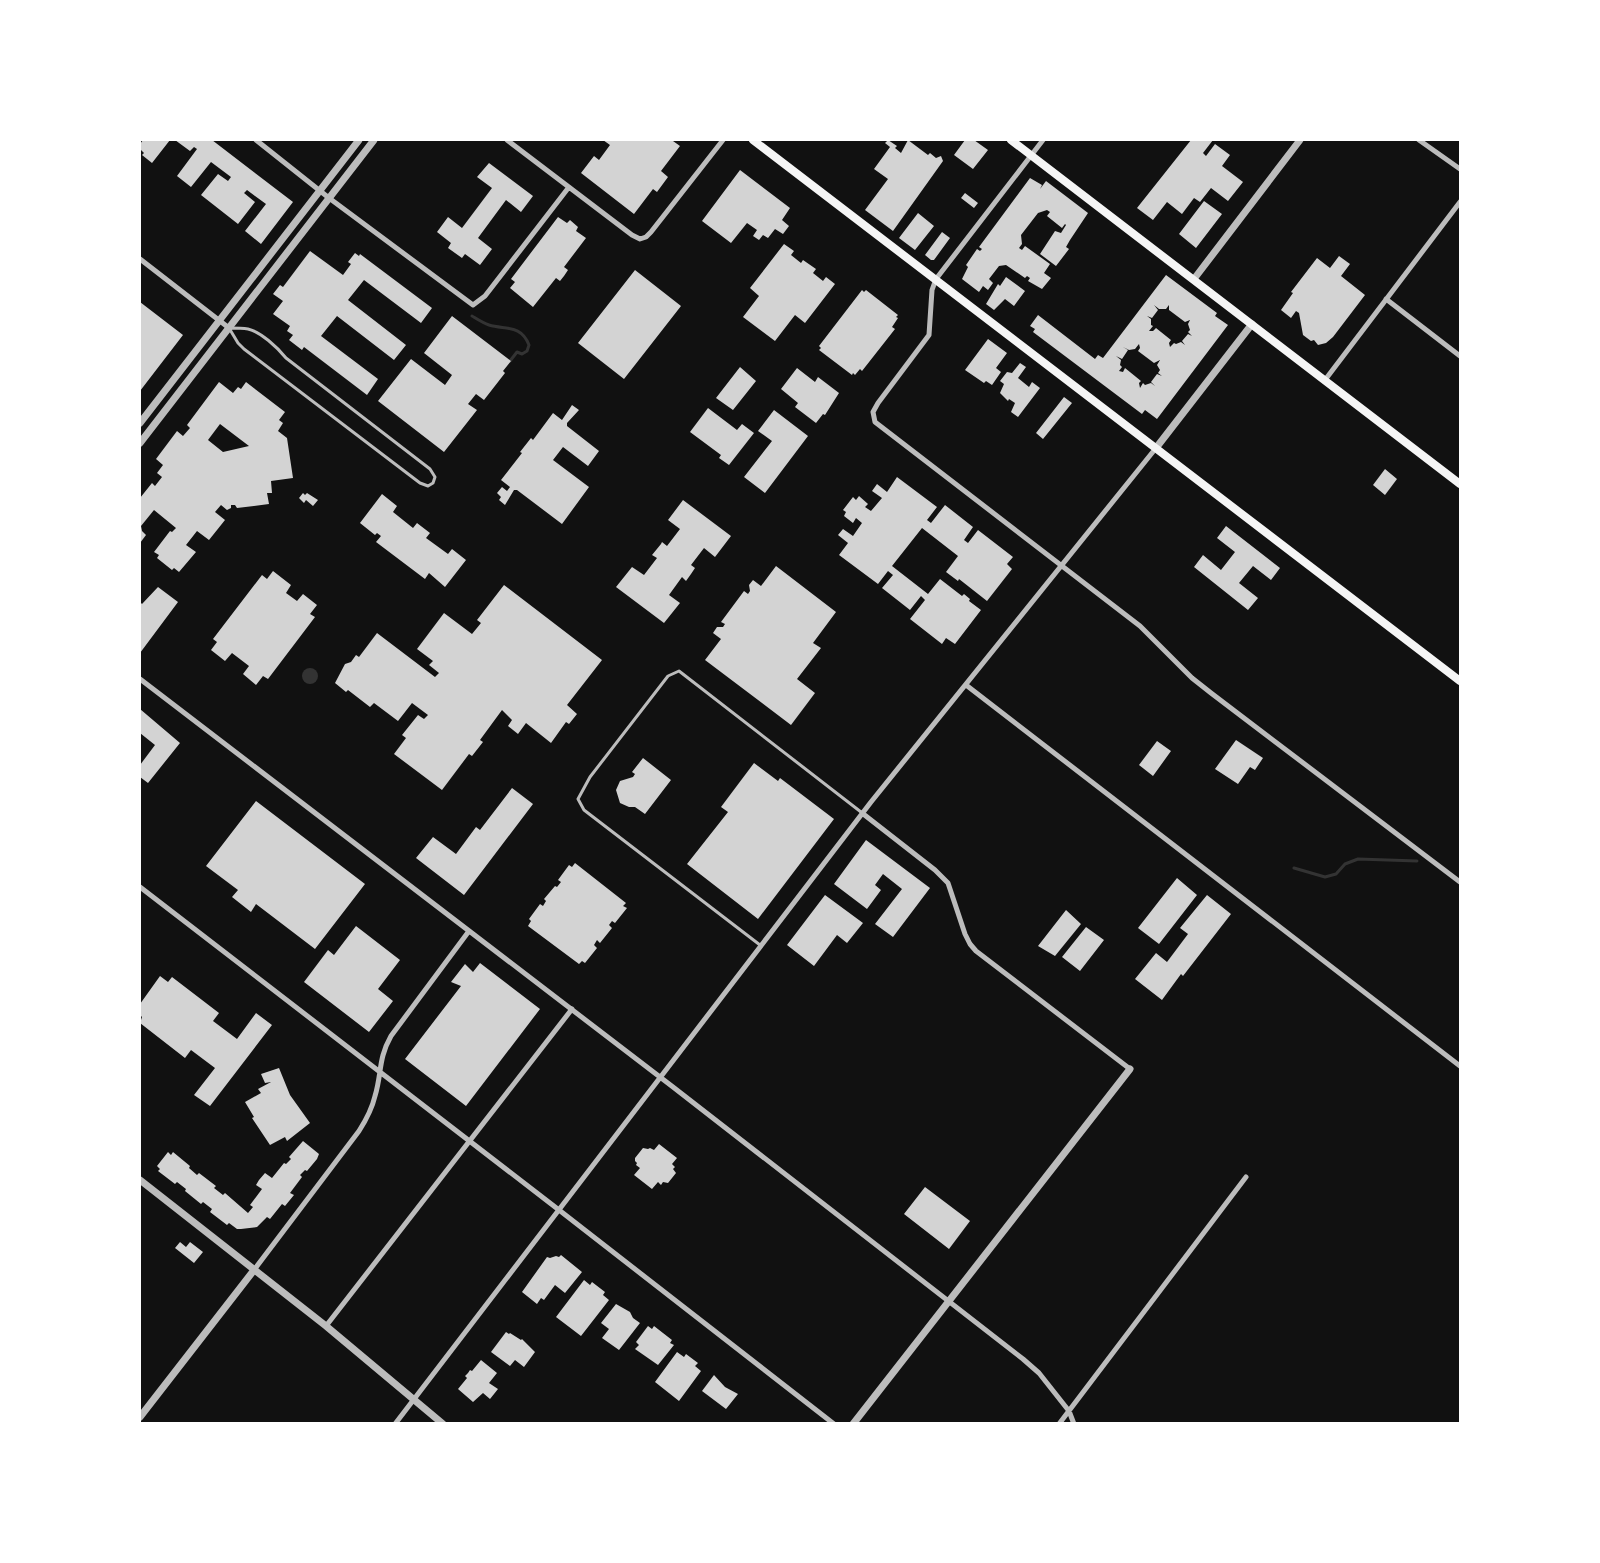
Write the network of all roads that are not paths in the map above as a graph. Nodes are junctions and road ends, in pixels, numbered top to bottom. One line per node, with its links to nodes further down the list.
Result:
1 (256, 140): 14 (street)
2 (359, 140): 14 (street)
3 (374, 140): 15 (street)
4 (507, 140): 13 (street)
5 (723, 140): 13 (street)
6 (753, 140): 18 (main road)
7 (1011, 140): 11 (main road)
8 (1043, 140): 11 (street)
9 (1300, 140): 19 (street)
10 (1419, 140): 12 (street)
11 (1031, 155): 18 (street); 19 (main road)
12 (1461, 169)
13 (569, 187): 15 (street)
14 (321, 189): 15 (street); 21 (street)
15 (329, 198): 23 (street)
16 (1461, 202): 20 (street)
17 (140, 259): 21 (street)
18 (936, 279): 28 (main road); 30 (street)
19 (1194, 279): 22 (main road)
20 (1386, 299): 24 (street); 25 (street)
21 (219, 321): 23 (street); 26 (street)
22 (1252, 324): 25 (main road); 28 (street)
23 (228, 328): 23 (lane); 27 (street)
24 (1461, 356)
25 (1324, 380): 29 (main road)
26 (140, 423)
27 (140, 444)
28 (1156, 448): 30 (street); 32 (main road)
29 (1461, 484)
30 (1061, 565): 33 (street); 35 (street)
31 (140, 679): 37 (street)
32 (1461, 681)
33 (966, 686): 34 (street); 40 (street)
34 (862, 813): 38 (street); 38 (lane); 41 (street)
35 (1461, 882)
36 (140, 889): 42 (street)
37 (469, 931): 39 (street); 42 (street)
38 (760, 945): 43 (street)
39 (572, 1009): 43 (street); 44 (street)
40 (1461, 1066)
41 (1130, 1069): 49 (street)
42 (379, 1070): 44 (street); 48 (street)
43 (661, 1078): 47 (street); 49 (street)
44 (470, 1141): 47 (street); 50 (street)
45 (1246, 1177): 52 (street)
46 (140, 1180): 48 (street)
47 (559, 1210): 51 (street); 56 (street)
48 (254, 1270): 50 (street); 53 (street)
49 (949, 1301): 52 (street); 57 (street)
50 (326, 1326): 51 (street)
51 (413, 1400): 54 (street); 55 (street)
52 (1069, 1411): 58 (street); 59 (street)
53 (140, 1418)
54 (395, 1424)
55 (443, 1424)
56 (834, 1424)
57 (853, 1424)
58 (1059, 1424)
59 (1074, 1424)

